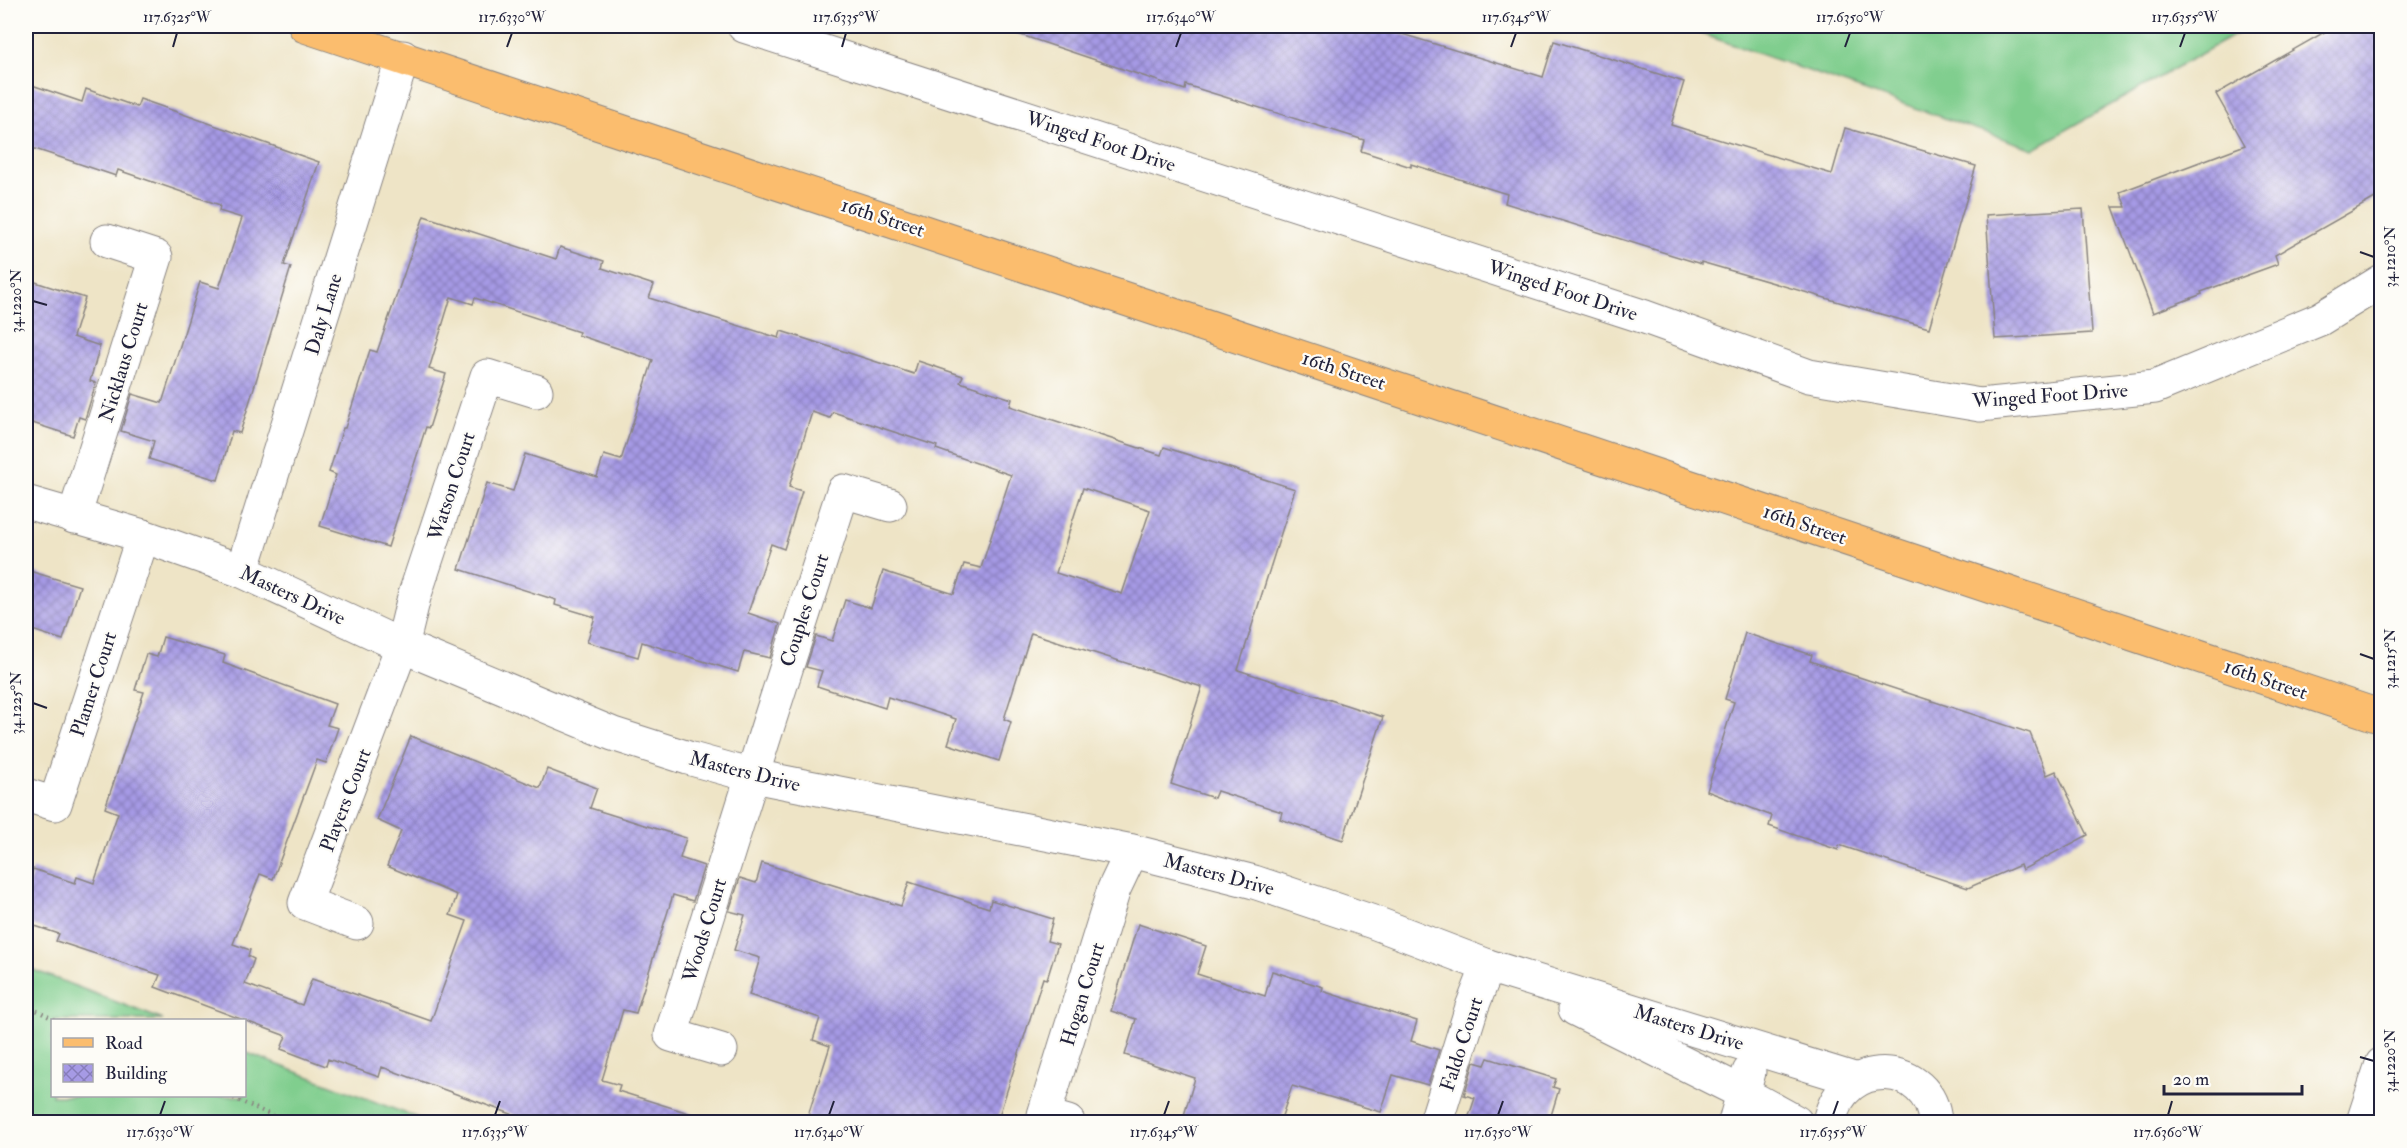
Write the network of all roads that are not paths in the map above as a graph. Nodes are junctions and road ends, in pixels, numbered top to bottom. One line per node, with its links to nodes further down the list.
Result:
1 (305, 26): 3 (main road, 16th Street)
2 (744, 26): 5 (street, Winged Foot Drive)
3 (403, 57): 11 (street, Daly Lane); 13 (main road, 16th Street)
4 (107, 241): 9 (street, Nicklaus Court)
5 (2382, 280)
6 (536, 391): 12 (street, Watson Court)
7 (26, 502): 9 (street, Masters Drive)
8 (890, 505): 14 (street, Couples Court)
9 (74, 517): 10 (street, Masters Drive)
10 (142, 536): 11 (street, Masters Drive); 15 (street, Plamer Court)
11 (242, 571): 12 (street, Masters Drive)
12 (402, 646): 14 (street, Masters Drive); 17 (street, Players Court)
13 (2382, 717)
14 (753, 776): 16 (street, Masters Drive); 20 (street, Woods Court)
15 (26, 795)
16 (1132, 851): 18 (street, Masters Drive); 25 (street, Hogan Court)
17 (357, 923)
18 (1488, 966): 19 (street, Masters Drive); 23 (street, Masters Drive); 26 (street, Faldo Court)
19 (1756, 1048): 22 (street, Masters Drive); 23 (street)
20 (721, 1050)
21 (2382, 1064): 29 (street)
22 (1857, 1080): 24 (street, Masters Drive); 28 (street)
23 (1739, 1108): 27 (street, Masters Drive)
24 (1939, 1121)
25 (1068, 1122)
26 (1436, 1122)
27 (1796, 1122)
28 (1829, 1122)
29 (2363, 1122)

